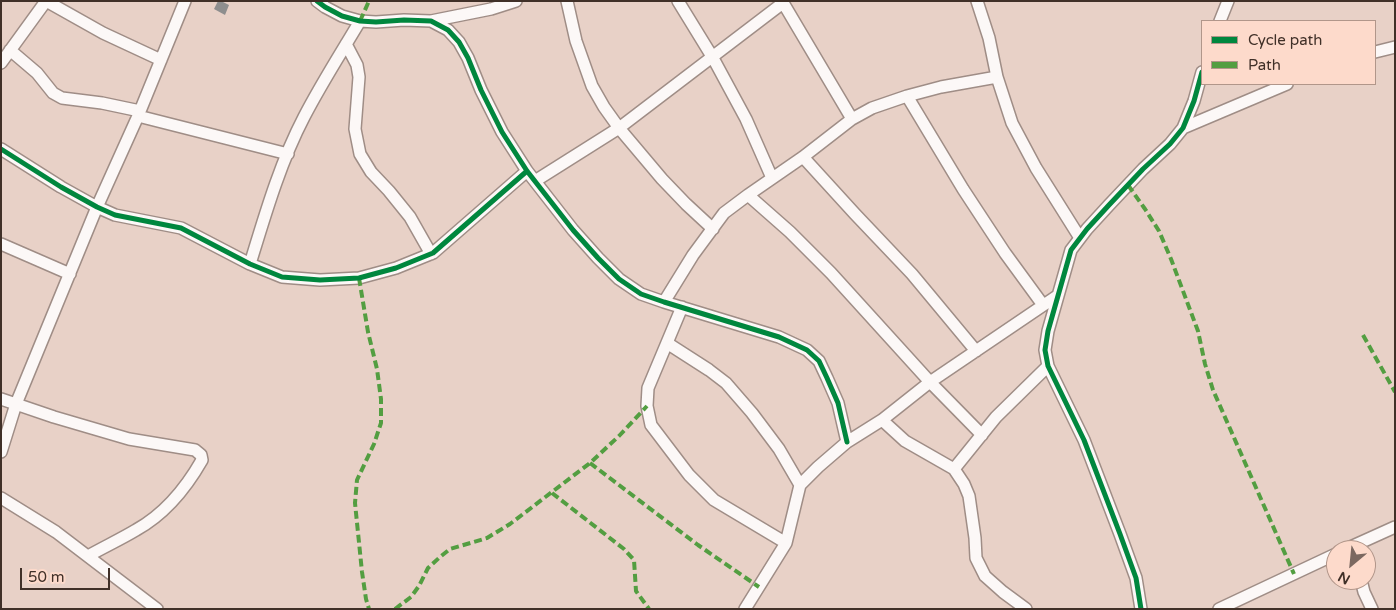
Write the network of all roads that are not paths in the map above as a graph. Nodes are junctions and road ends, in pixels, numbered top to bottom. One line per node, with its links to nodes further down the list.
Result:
1 (46, 1): 15 (street); 18 (street)
2 (185, 1): 18 (street)
3 (317, 1): 12 (street)
4 (516, 1): 10 (street)
5 (567, 1): 26 (street)
6 (678, 1): 17 (street)
7 (977, 1): 21 (street)
8 (1228, 1): 11 (street)
9 (783, 2): 17 (street); 25 (street)
10 (431, 20): 12 (street); 31 (street)
11 (1220, 20)
12 (360, 21): 13 (street)
13 (346, 44): 29 (street); 39 (street)
14 (1395, 47): 16 (street)
15 (10, 50): 19 (street); 24 (street)
16 (1376, 52)
17 (713, 58): 26 (street); 32 (street)
18 (161, 60): 24 (street)
19 (1, 63)
20 (1201, 76): 27 (street)
21 (997, 77): 23 (street); 37 (street)
22 (1285, 85): 27 (street)
23 (907, 96): 25 (street); 44 (street)
24 (139, 113): 29 (street); 35 (street)
25 (852, 118): 30 (street)
26 (619, 128): 33 (street); 36 (street)
27 (1183, 128): 37 (street)
28 (1, 149): 35 (street)
29 (288, 154): 40 (street)
30 (803, 157): 32 (street); 47 (street)
31 (527, 171): 33 (street); 39 (street)
32 (772, 178): 34 (street)
33 (535, 181): 43 (street)
34 (748, 194): 36 (street); 49 (street)
35 (97, 207): 40 (street); 41 (street)
36 (713, 229): 43 (street)
37 (1080, 238): 42 (street)
38 (1, 244): 41 (street)
39 (431, 254): 40 (street)
40 (250, 264)
41 (70, 274): 51 (street)
42 (1057, 296): 44 (street); 48 (street)
43 (664, 302): 45 (street)
44 (1043, 305): 47 (street)
45 (682, 307): 46 (street); 54 (street)
46 (667, 343): 57 (street); 61 (street)
47 (976, 351): 49 (street)
48 (1048, 366): 53 (street); 70 (street)
49 (930, 382): 52 (street); 53 (street)
50 (1, 399): 51 (street)
51 (16, 404): 55 (street); 62 (street)
52 (882, 420): 54 (street); 56 (street)
53 (982, 435): 56 (street)
54 (847, 442): 57 (street)
55 (1, 452)
56 (954, 469): 65 (street)
57 (800, 485): 61 (street)
58 (1, 498): 62 (street)
59 (1395, 527): 60 (street)
60 (1369, 540)
61 (786, 543): 67 (street)
62 (88, 556): 66 (street)
63 (1326, 559): 71 (street)
64 (1364, 590): 72 (street)
65 (1003, 592): 68 (street); 69 (street)
66 (157, 609)
67 (745, 609)
68 (1008, 609)
69 (1026, 609)
70 (1142, 609)
71 (1220, 609)
72 (1372, 609)

